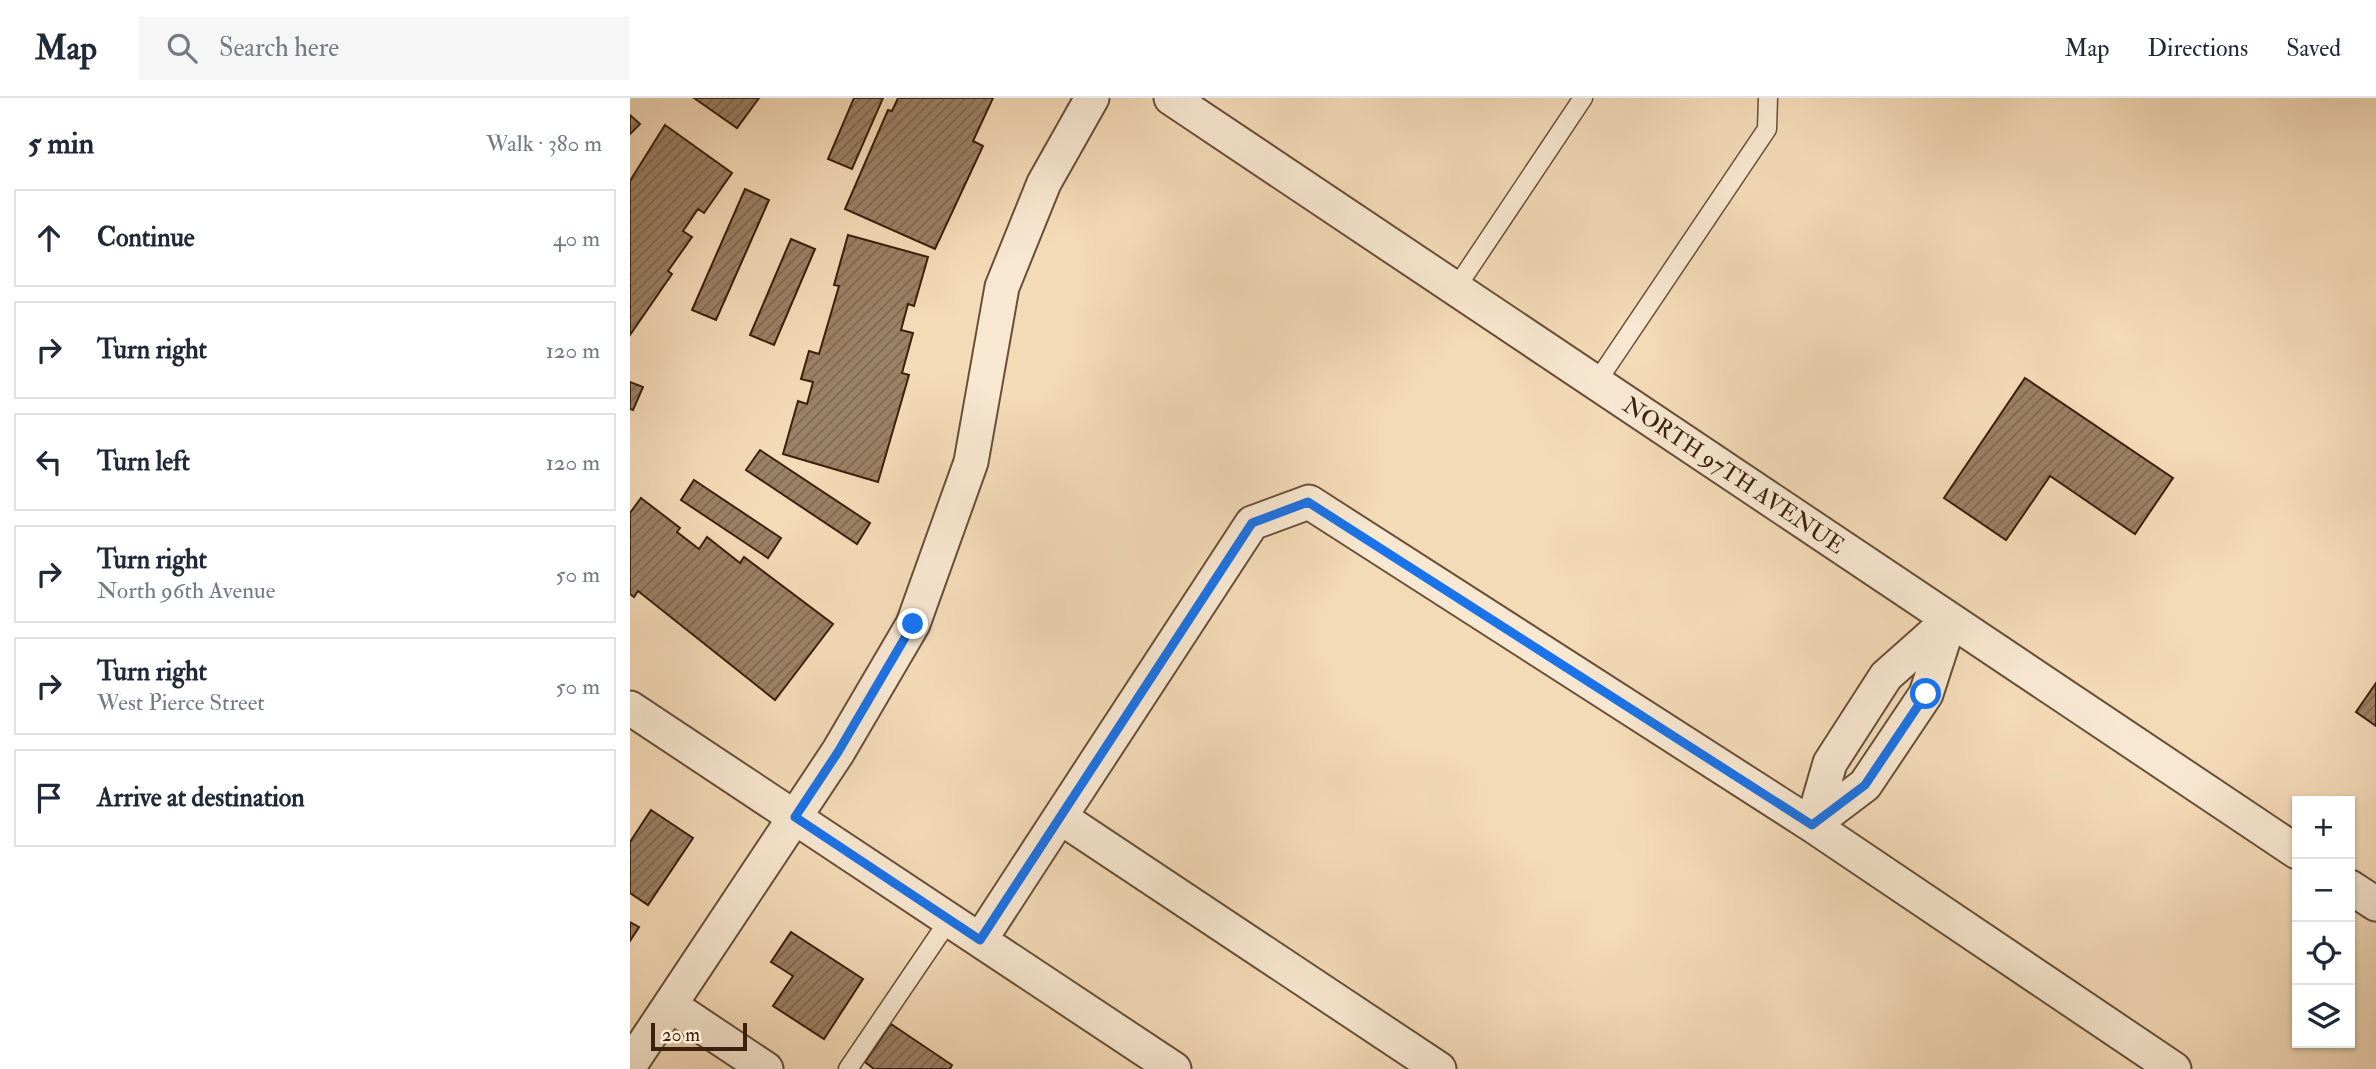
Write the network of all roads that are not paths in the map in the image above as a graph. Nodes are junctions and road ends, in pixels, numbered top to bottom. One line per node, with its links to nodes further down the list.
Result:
1 (1092, 98): 9 (street)
2 (1171, 98): 5 (street, NORTH 97TH AVENUE)
3 (1583, 98): 5 (lane)
4 (1768, 98): 6 (lane)
5 (1456, 288): 6 (street, NORTH 97TH AVENUE)
6 (1596, 383): 7 (street, NORTH 97TH AVENUE)
7 (1950, 620): 11 (street); 11 (street); 12 (street, NORTH 97TH AVENUE)
8 (630, 708): 9 (street)
9 (795, 817): 15 (street); 17 (street)
10 (1060, 817): 11 (street); 16 (street); 22 (street)
11 (1812, 825): 23 (street)
12 (2292, 849)
13 (2355, 890): 14 (street)
14 (2376, 905)
15 (949, 920): 16 (street); 20 (lane)
16 (980, 940): 21 (street)
17 (670, 1005): 18 (street); 19 (street)
18 (630, 1065)
19 (766, 1069)
20 (848, 1069)
21 (1174, 1069)
22 (1439, 1069)
23 (2174, 1069)

